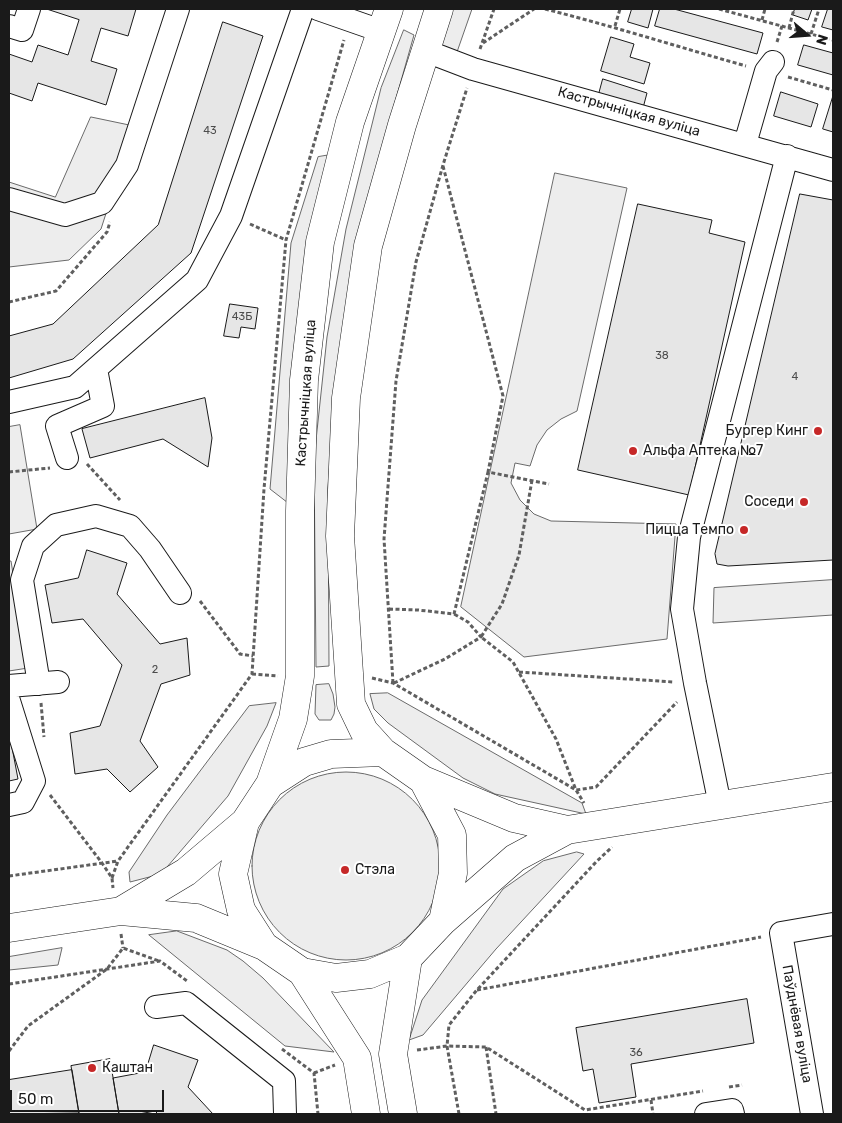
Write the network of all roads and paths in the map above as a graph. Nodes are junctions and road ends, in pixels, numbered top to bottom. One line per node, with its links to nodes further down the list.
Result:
1 (29, 9): 18 (street)
2 (178, 9): 32 (street)
3 (303, 9): 34 (street)
4 (318, 9): 16 (street)
5 (439, 9): 24 (main road)
6 (494, 9): 23 (path)
7 (534, 9): 23 (path)
8 (545, 9): 19 (path)
9 (620, 9): 19 (path)
10 (719, 9): 15 (path)
11 (740, 9): 15 (path)
12 (765, 9): 17 (path)
13 (794, 9): 20 (path)
14 (818, 9): 21 (path)
15 (738, 14): 17 (path)
16 (385, 20): 59 (main road, Кастрычніцкая вуліца)
17 (762, 20): 20 (path)
18 (9, 26)
19 (615, 26): 25 (path)
20 (789, 28): 21 (path)
21 (811, 34): 22 (path)
22 (833, 40)
23 (482, 44): 26 (path)
24 (426, 51): 26 (street, Кастрычніцкая вуліца); 57 (main road)
25 (769, 66): 27 (path); 28 (street)
26 (473, 69): 28 (street, Кастрычніцкая вуліца); 30 (path)
27 (833, 90)
28 (745, 144): 29 (street, Кастрычніцкая вуліца)
29 (787, 156): 31 (street, Кастрычніцкая вуліца); 53 (street)
30 (443, 165): 41 (path); 46 (path)
31 (833, 170)
32 (9, 199)
33 (113, 213): 36 (path)
34 (231, 216): 35 (path); 37 (street)
35 (286, 240)
36 (9, 302)
37 (96, 369): 38 (street); 39 (street)
38 (9, 402)
39 (68, 463): 40 (path); 44 (path)
40 (9, 472)
41 (488, 472): 42 (path); 47 (path)
42 (532, 480): 43 (path); 48 (path)
43 (550, 484)
44 (126, 506)
45 (180, 593): 51 (street)
46 (390, 609): 47 (path); 52 (path)
47 (454, 614): 48 (path)
48 (481, 637): 49 (path); 52 (path)
49 (519, 672): 53 (path); 61 (path)
50 (264, 676): 68 (path)
51 (49, 683): 54 (street); 56 (path)
52 (393, 683): 61 (path)
53 (695, 683): 61 (path); 64 (street)
54 (9, 686)
55 (9, 701): 63 (street)
56 (44, 744)
57 (384, 752): 58 (main road); 59 (main road)
58 (423, 780): 67 (main road); 73 (main road)
59 (270, 784): 66 (main road)
60 (833, 787): 64 (main road)
61 (576, 790): 65 (path)
62 (49, 793): 70 (path)
63 (9, 805)
64 (720, 806): 67 (main road)
65 (588, 811)
66 (245, 822): 72 (main road); 77 (main road)
67 (566, 830): 73 (main road)
68 (118, 861): 70 (path); 70 (path)
69 (596, 862): 81 (path)
70 (102, 864): 71 (path)
71 (9, 876)
72 (121, 911): 75 (main road); 77 (main road)
73 (443, 921): 78 (main road)
74 (833, 924): 76 (street)
75 (9, 928)
76 (781, 933): 81 (path); 101 (street, Паўднёвая вуліца)
77 (264, 946): 80 (main road)
78 (408, 958): 80 (main road); 95 (main road)
79 (160, 961): 86 (path)
80 (302, 972): 94 (main road)
81 (476, 991): 83 (path)
82 (156, 1007): 92 (street)
83 (447, 1046): 84 (path); 85 (path); 96 (path)
84 (486, 1047): 91 (path); 97 (path)
85 (413, 1050)
86 (9, 1051)
87 (314, 1072): 93 (path)
88 (742, 1085): 89 (path)
89 (724, 1088)
90 (705, 1091): 91 (path)
91 (651, 1100): 98 (path)
92 (285, 1114)
93 (318, 1114)
94 (366, 1114)
95 (402, 1114)
96 (459, 1114)
97 (496, 1114)
98 (653, 1114)
99 (706, 1114): 100 (street)
100 (733, 1114)
101 (812, 1114)

